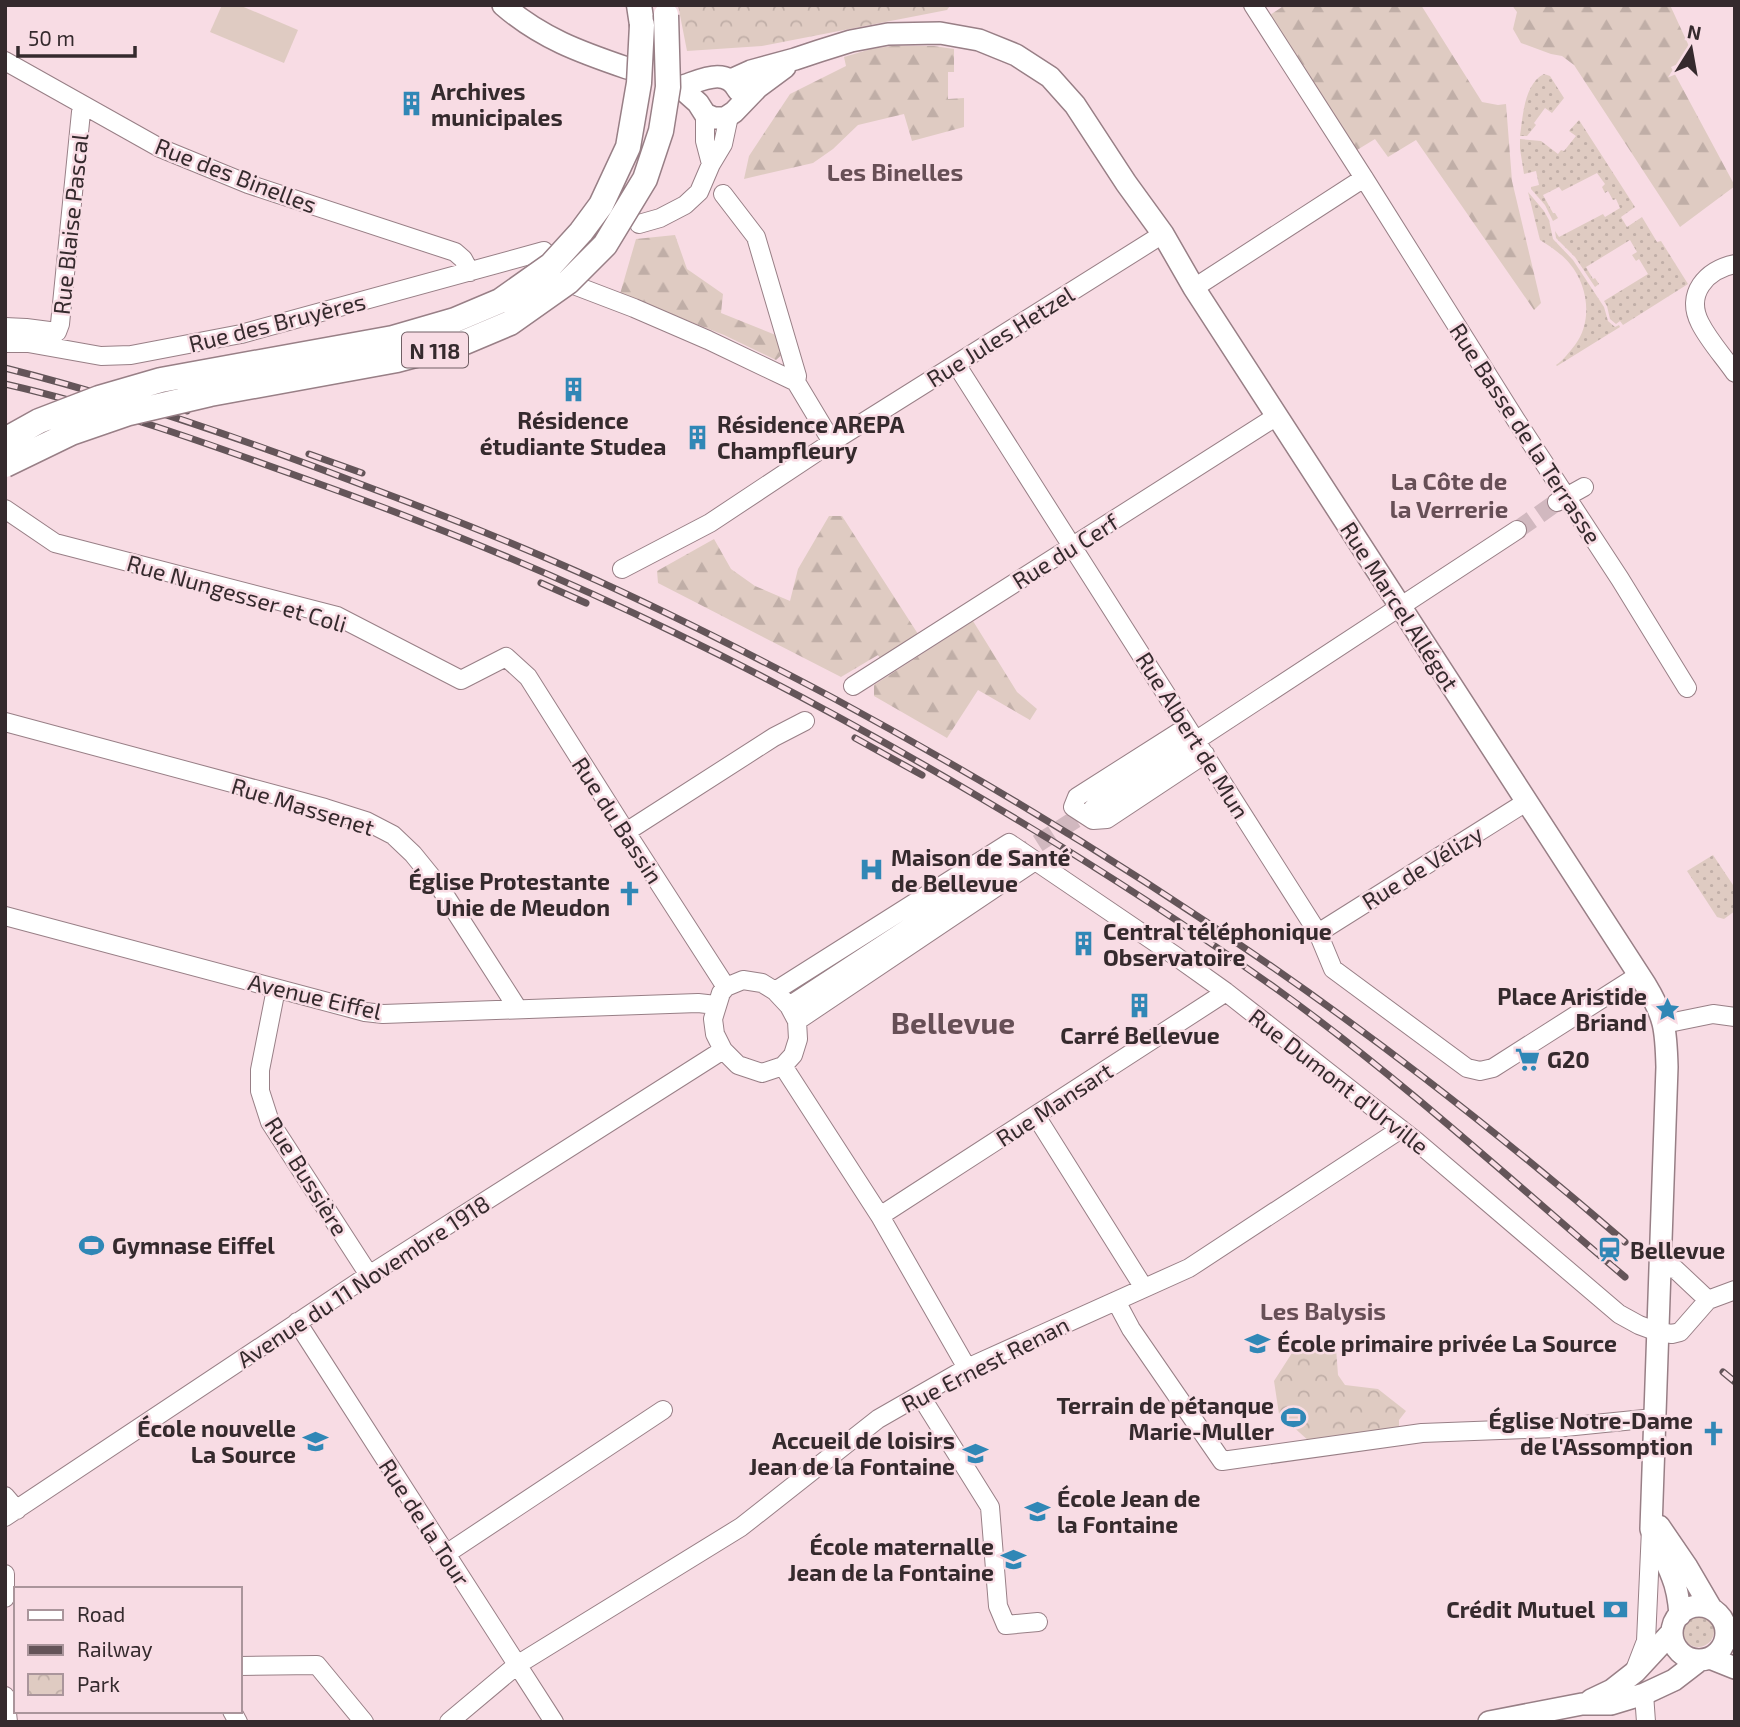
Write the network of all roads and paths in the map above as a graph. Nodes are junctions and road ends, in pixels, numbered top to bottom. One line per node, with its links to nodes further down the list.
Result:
1 (503, 5): 7 (main road)
2 (1253, 5): 13 (street, Rue Basse de la Terrasse)
3 (665, 10): 30 (highway, N 118, bridge)
4 (640, 15): 28 (highway, N 118, bridge)
5 (795, 59): 8 (main road, Rue Marcel Allégot); 11 (main road); 16 (main road, Rue Marcel Allégot)
6 (5, 61): 9 (street, Rue des Binelles)
7 (627, 68)
8 (730, 80): 10 (main road); 11 (main road)
9 (84, 106): 20 (street, Rue des Binelles); 22 (street, Rue Blaise Pascal)
10 (701, 108): 11 (main road); 12 (street)
11 (734, 111): 12 (street)
12 (710, 164): 15 (street)
13 (1364, 178): 21 (street); 32 (street, Rue Basse de la Terrasse)
14 (723, 194): 26 (street)
15 (639, 224)
16 (1163, 234): 21 (main road, Rue Marcel Allégot); 24 (street, Rue Jules Hetzel)
17 (544, 251): 18 (street, Rue des Bruyères)
18 (513, 260): 20 (street, Rue des Bruyères); 26 (street)
19 (1735, 264): 25 (street)
20 (470, 272): 23 (street, Rue des Bruyères)
21 (1194, 288): 27 (main road, Rue Marcel Allégot)
22 (5, 327)
23 (5, 343)
24 (956, 364): 29 (street, Rue Jules Hetzel); 35 (street, Rue Albert de Mun)
25 (1735, 373)
26 (796, 382): 29 (street)
27 (1277, 416): 35 (street, Rue du Cerf); 37 (main road, Rue Marcel Allégot)
28 (5, 440)
29 (832, 442): 36 (street, Rue Jules Hetzel)
30 (5, 466)
31 (1584, 486): 32 (street)
32 (1562, 499): 40 (street, Rue Basse de la Terrasse)
33 (5, 509): 38 (street, Rue Nungesser et Coli)
34 (1517, 530): 37 (street)
35 (1072, 546): 39 (street, Rue du Cerf); 43 (street, Rue Albert de Mun)
36 (622, 569)
37 (1400, 607): 43 (street); 44 (main road, Rue Marcel Allégot)
38 (506, 657): 46 (street, Rue du Bassin)
39 (853, 687)
40 (1688, 688)
41 (805, 721): 46 (street)
42 (5, 722): 57 (street, Rue Massenet)
43 (1196, 741): 43 (street); 45 (street); 50 (street, Rue Albert de Mun)
44 (1526, 802): 50 (street, Rue de Vélizy); 51 (main road, Rue Marcel Allégot)
45 (1093, 808)
46 (626, 832): 52 (street, Rue du Bassin)
47 (1012, 851): 48 (street, Rue Dumont d'Urville); 54 (street); 58 (street)
48 (1035, 861): 55 (street, Rue Dumont d'Urville); 58 (street)
49 (5, 916): 53 (street, Avenue Eiffel)
50 (1318, 933): 51 (street, Rue Albert de Mun)
51 (1639, 975): 60 (main road, Rue Marcel Allégot)
52 (726, 987): 54 (street); 56 (street)
53 (276, 989): 57 (street, Avenue Eiffel); 67 (street, Rue Bussière)
54 (775, 992): 58 (street)
55 (1226, 992): 63 (street, Rue Mansart); 64 (street, Rue Dumont d'Urville)
56 (716, 1005): 57 (street, Avenue Eiffel); 61 (street)
57 (518, 1009)
58 (793, 1013): 62 (street)
59 (1735, 1017): 60 (street)
60 (1664, 1024): 66 (main road)
61 (723, 1050): 62 (street); 67 (street, Avenue du 11 Novembre 1918)
62 (783, 1066): 65 (street)
63 (1036, 1116): 65 (street, Rue Mansart); 68 (street)
64 (1401, 1129): 68 (street, Rue Ernest Renan); 73 (street, Rue Dumont d'Urville)
65 (880, 1216): 74 (street)
66 (1660, 1267): 70 (street); 73 (main road)
67 (369, 1275): 72 (street, Avenue du 11 Novembre 1918)
68 (1144, 1288): 71 (street, Rue Ernest Renan)
69 (1735, 1290): 70 (street)
70 (1708, 1300): 73 (street)
71 (1116, 1301): 74 (street, Rue Ernest Renan); 77 (street)
72 (297, 1322): 78 (street, Avenue du 11 Novembre 1918); 80 (street, Rue de la Tour)
73 (1658, 1332): 77 (main road)
74 (967, 1368): 75 (street, Rue Ernest Renan)
75 (920, 1395): 83 (street); 87 (street, Rue Ernest Renan)
76 (663, 1410): 80 (street)
77 (1654, 1419): 79 (main road)
78 (9, 1507)
79 (1651, 1521): 84 (main road); 85 (main road); 90 (street)
80 (446, 1554): 87 (street, Rue de la Tour)
81 (5, 1574): 82 (street)
82 (5, 1598)
83 (1038, 1622)
84 (1726, 1623): 85 (main road); 86 (main road)
85 (1676, 1624): 86 (main road); 90 (main road); 91 (main road)
86 (1705, 1659): 89 (main road); 91 (main road)
87 (517, 1665): 96 (street, Rue Ernest Renan); 97 (street, Rue de la Tour)
88 (242, 1667): 95 (street)
89 (1735, 1668)
90 (1634, 1672): 93 (main road)
91 (1644, 1694): 93 (main road); 99 (street)
92 (5, 1696): 94 (street)
93 (1583, 1704): 98 (main road)
94 (8, 1722)
95 (364, 1722)
96 (449, 1722)
97 (554, 1722)
98 (1489, 1722)
99 (1646, 1722)

